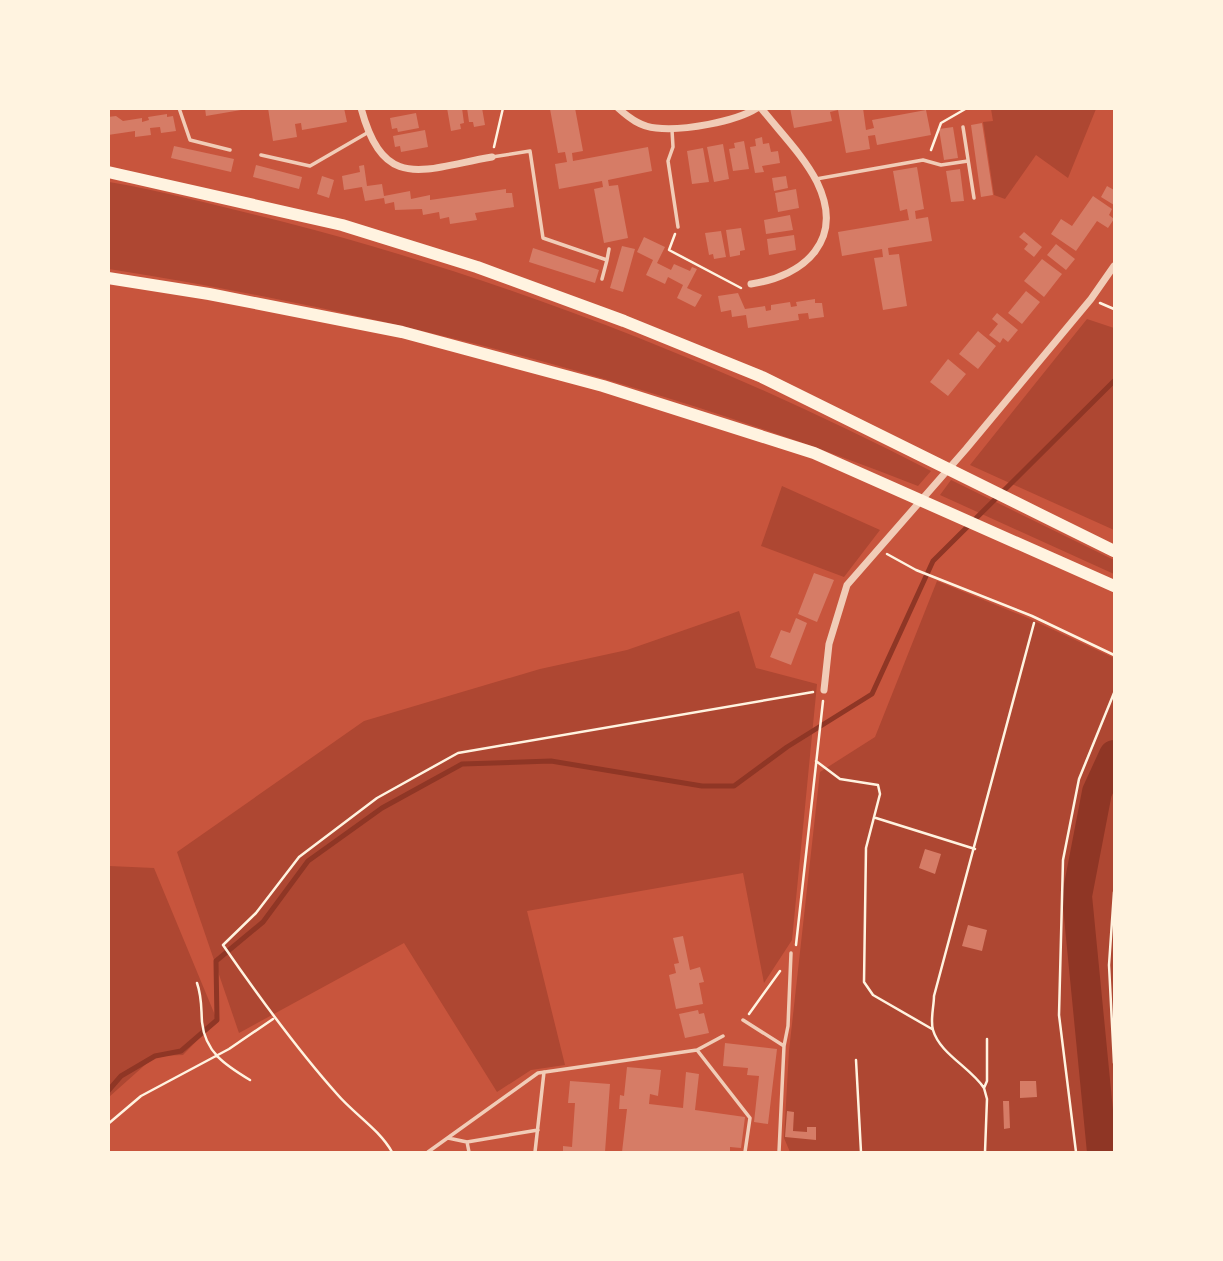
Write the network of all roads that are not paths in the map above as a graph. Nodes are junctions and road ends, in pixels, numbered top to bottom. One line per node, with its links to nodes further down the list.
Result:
1 (179, 108): 8 (lane)
2 (361, 108): 7 (street)
3 (618, 108): 6 (street)
4 (759, 108): 6 (street); 13 (street)
5 (963, 127): 11 (lane)
6 (672, 128): 15 (lane)
7 (368, 133): 9 (lane); 10 (street)
8 (230, 150)
9 (261, 155)
10 (492, 158): 17 (lane)
11 (968, 161): 13 (lane); 14 (lane)
12 (108, 172): 22 (main road)
13 (816, 179): 21 (street)
14 (974, 198)
15 (678, 227)
16 (609, 248): 17 (lane)
17 (607, 260): 20 (lane)
18 (1115, 266): 24 (street)
19 (108, 278): 23 (main road)
20 (603, 279)
21 (751, 284)
22 (1115, 551)
23 (1115, 586)
24 (824, 691)
25 (792, 953): 28 (lane)
26 (743, 1020): 28 (lane)
27 (723, 1036): 29 (lane)
28 (784, 1046): 38 (lane)
29 (697, 1050): 30 (lane); 37 (lane)
30 (544, 1072): 31 (lane); 32 (lane)
31 (538, 1130): 33 (lane); 36 (lane)
32 (448, 1138): 33 (lane); 34 (lane)
33 (467, 1142): 35 (lane)
34 (428, 1153)
35 (469, 1153)
36 (535, 1153)
37 (745, 1153)
38 (779, 1153)

